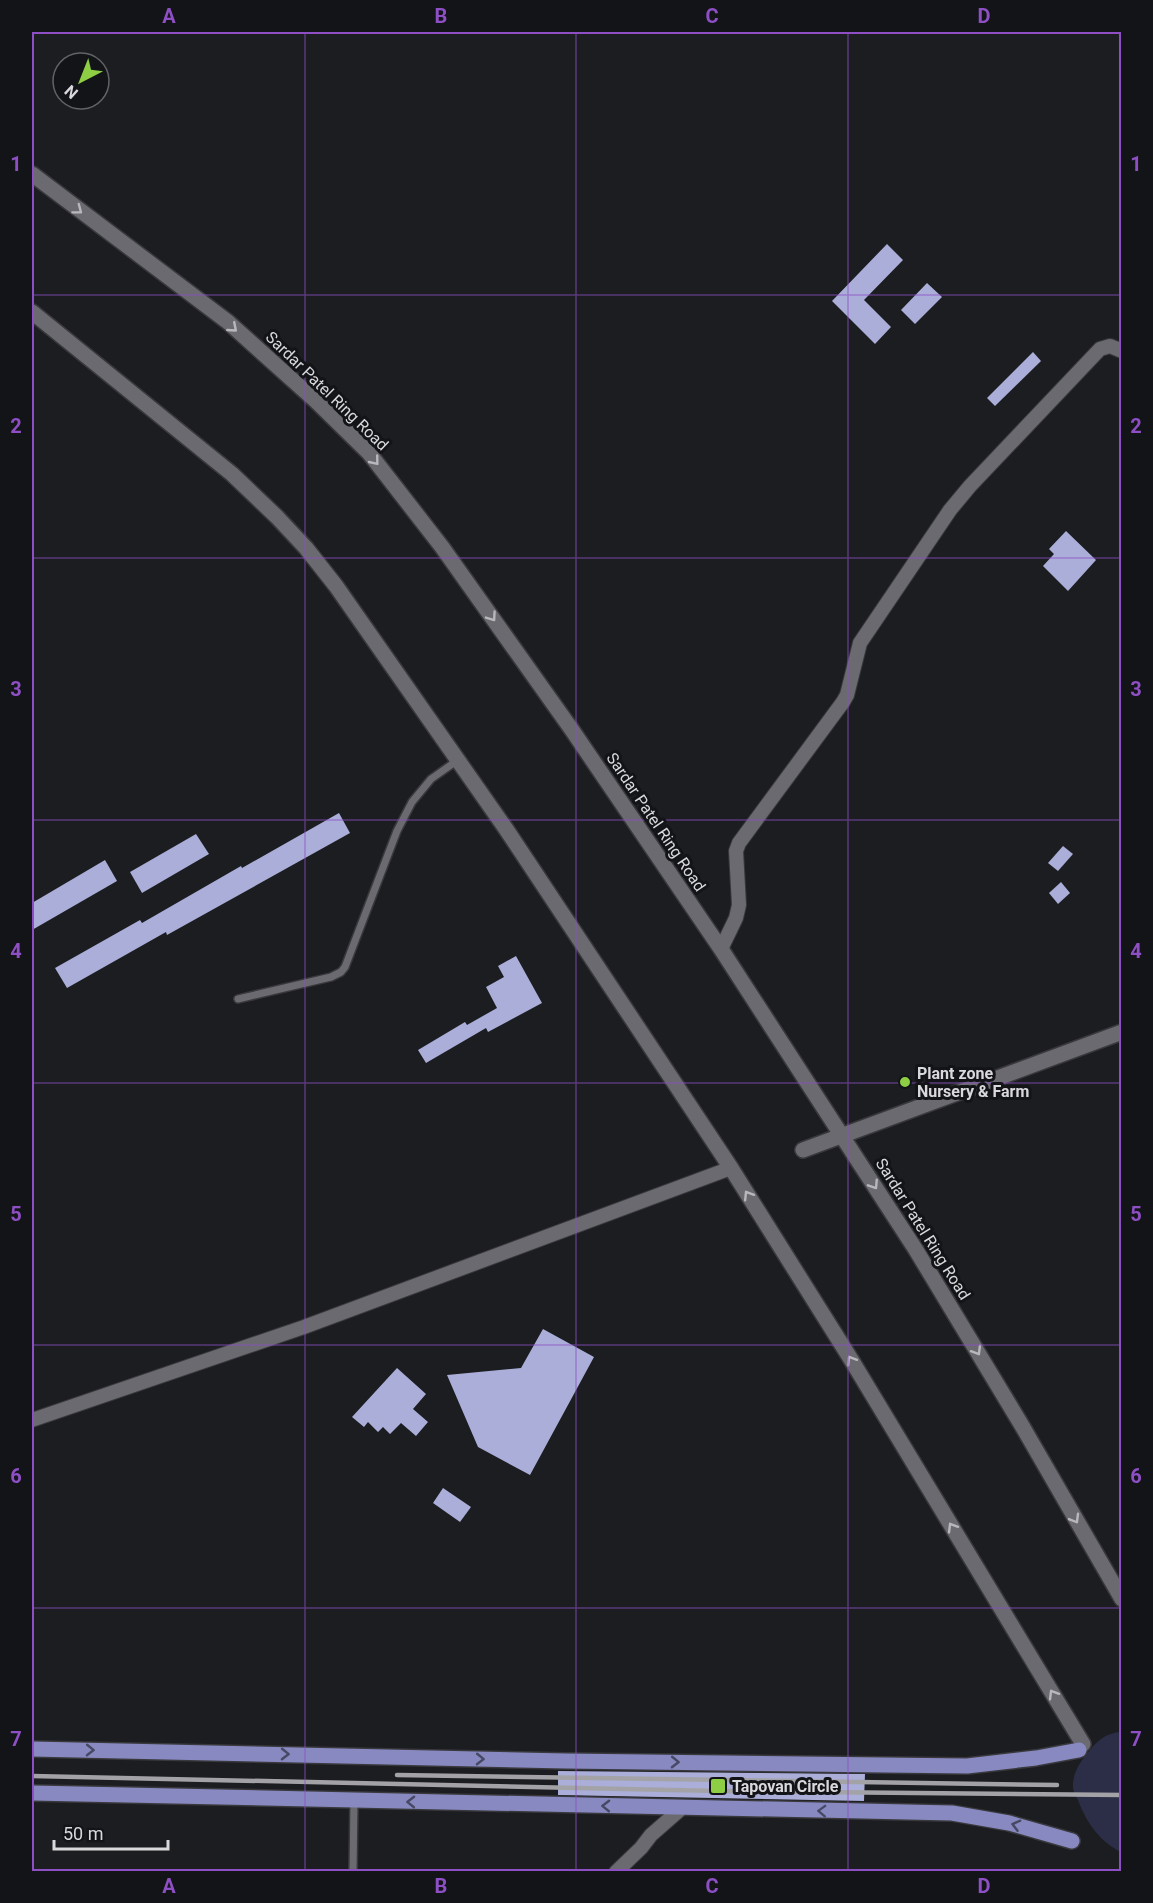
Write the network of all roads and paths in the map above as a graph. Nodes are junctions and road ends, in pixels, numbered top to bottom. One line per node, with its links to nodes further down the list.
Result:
1 (32, 174): 5 (street, Sardar Patel Ring Road, one-way to 5)
2 (32, 312): 4 (street)
3 (1122, 351): 5 (street)
4 (458, 760): 6 (lane); 10 (street)
5 (721, 949): 8 (street, Sardar Patel Ring Road)
6 (238, 999)
7 (1122, 1032): 8 (street)
8 (842, 1136): 9 (street); 12 (street, Sardar Patel Ring Road, one-way to 12)
9 (803, 1150)
10 (731, 1168): 11 (street); 13 (street, one-way to 10)
11 (32, 1420)
12 (1122, 1599)
13 (1081, 1747): 14 (main road, one-way to 13)
14 (32, 1749)
15 (32, 1793): 16 (main road)
16 (354, 1800): 17 (main road, one-way to 16); 19 (lane)
17 (683, 1807): 18 (main road, one-way to 17); 20 (street)
18 (1072, 1841)
19 (353, 1872)
20 (616, 1872)

